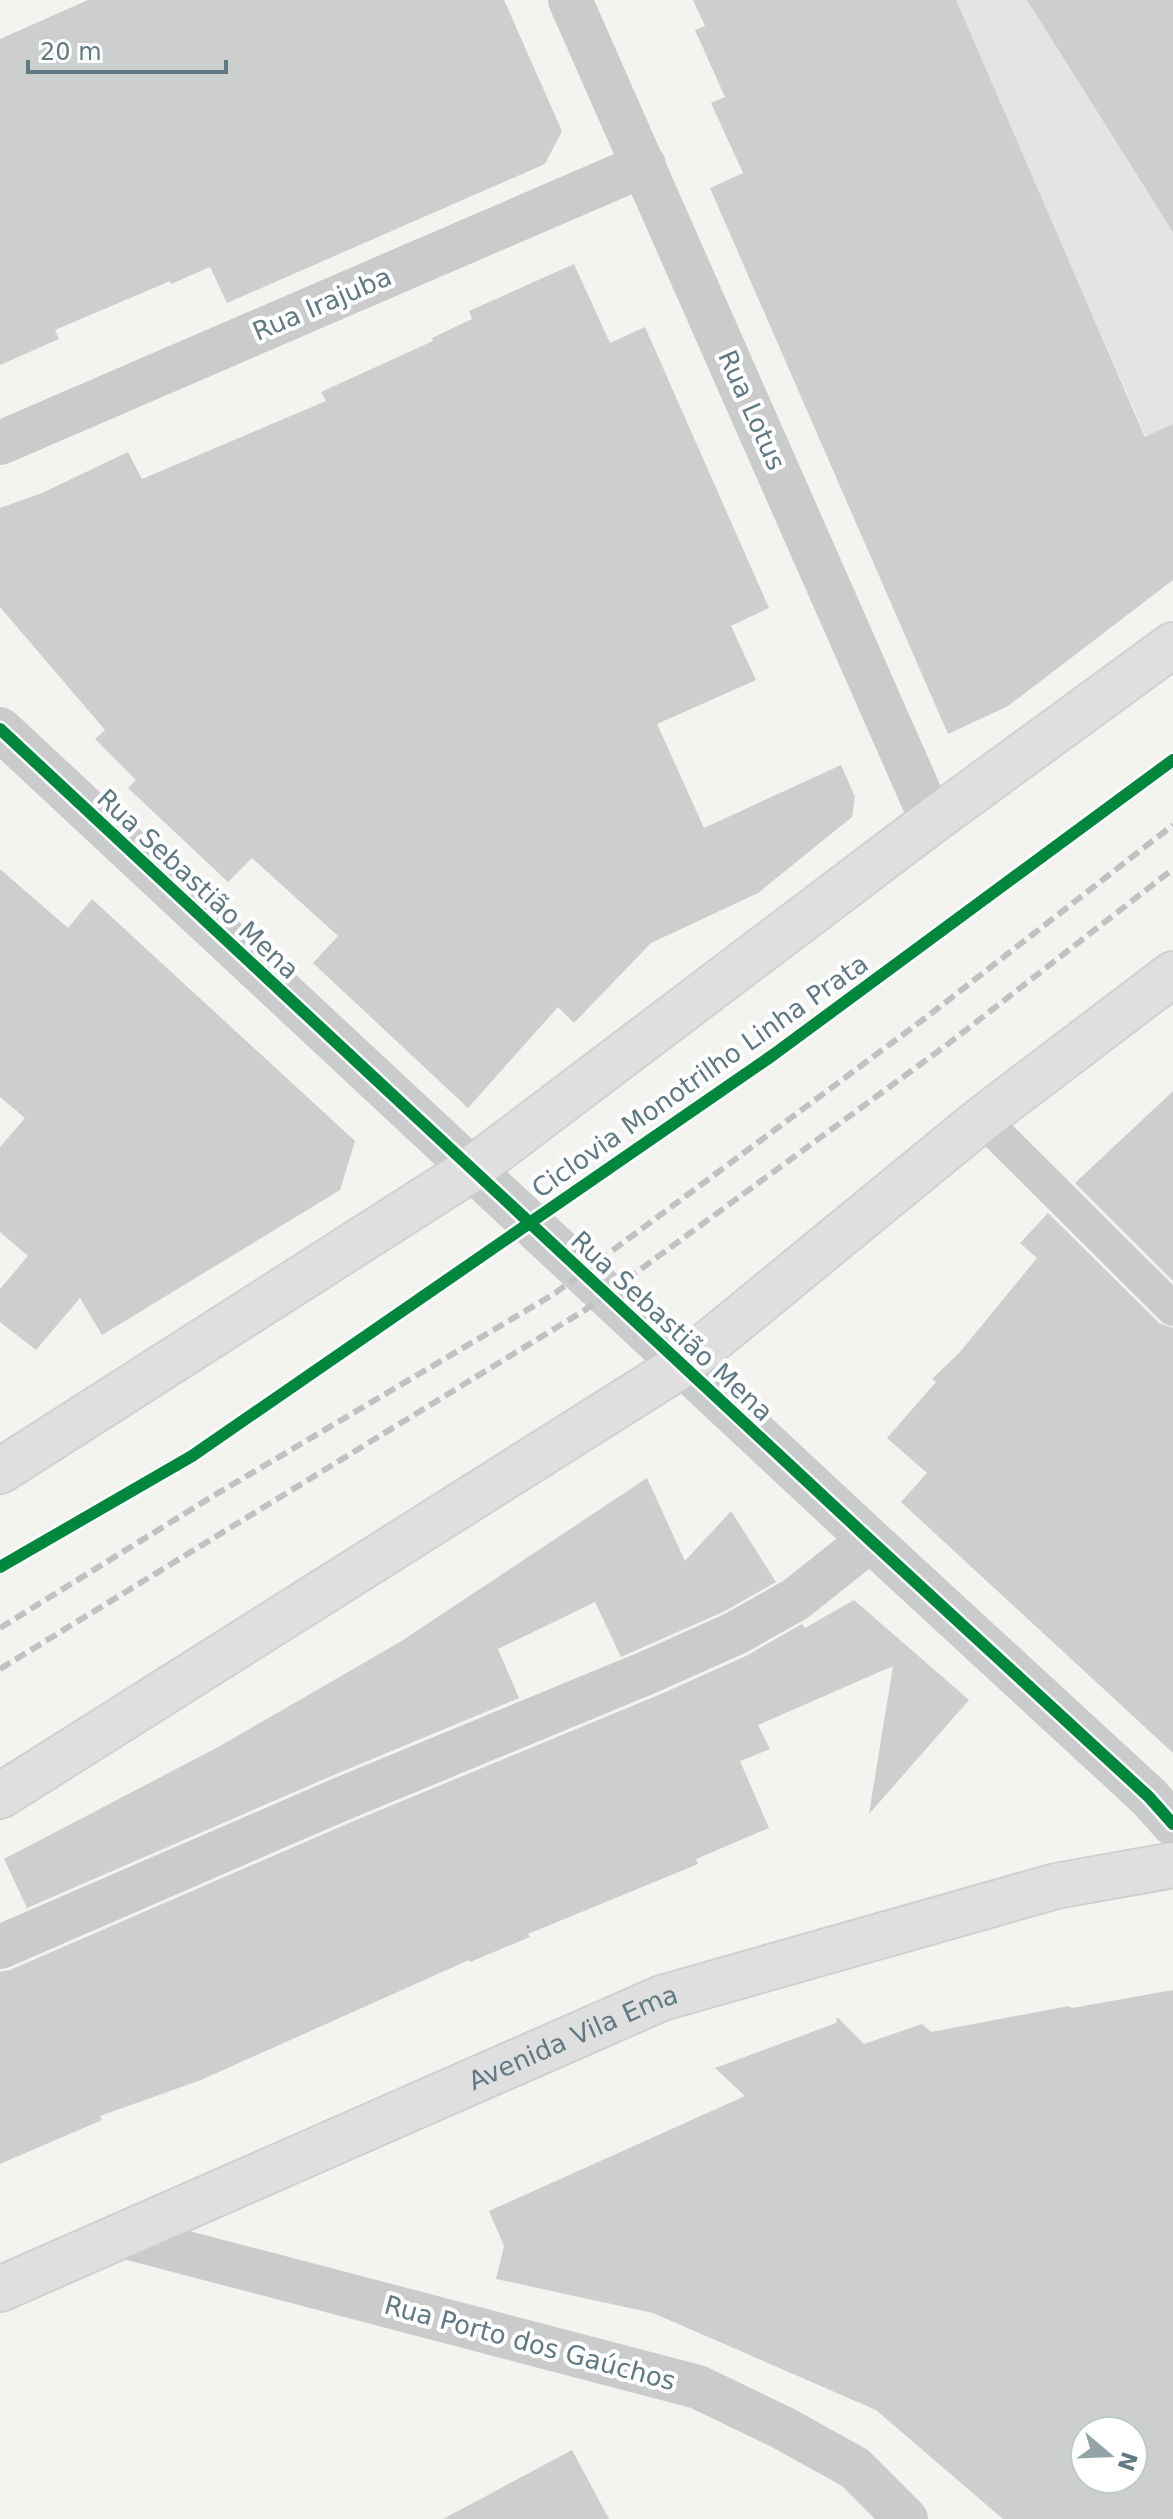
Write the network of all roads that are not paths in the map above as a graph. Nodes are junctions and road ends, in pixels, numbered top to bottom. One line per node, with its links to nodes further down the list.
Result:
1 (570, 0): 2 (street, Rua Lotus)
2 (644, 165): 3 (street, Rua Irajuba); 6 (street, Rua Lotus)
3 (0, 443)
4 (1173, 645): 6 (main road)
5 (0, 729): 9 (street, Rua Sebastião Mena)
6 (932, 821): 9 (main road)
7 (1173, 974): 8 (main road)
8 (982, 1119): 10 (lane); 11 (main road)
9 (472, 1169): 11 (street, Rua Sebastião Mena); 12 (main road)
10 (1173, 1309)
11 (682, 1365): 13 (street, Rua Sebastião Mena); 14 (main road)
12 (0, 1471)
13 (870, 1540): 15 (street, Rua Sebastião Mena); 17 (street)
14 (0, 1796)
15 (1173, 1824)
16 (1173, 1865): 18 (main road, Avenida Vila Ema)
17 (0, 1947)
18 (122, 2236): 19 (main road, Avenida Vila Ema); 20 (street, Rua Porto dos Gaúchos)
19 (0, 2289)
20 (906, 2519)

